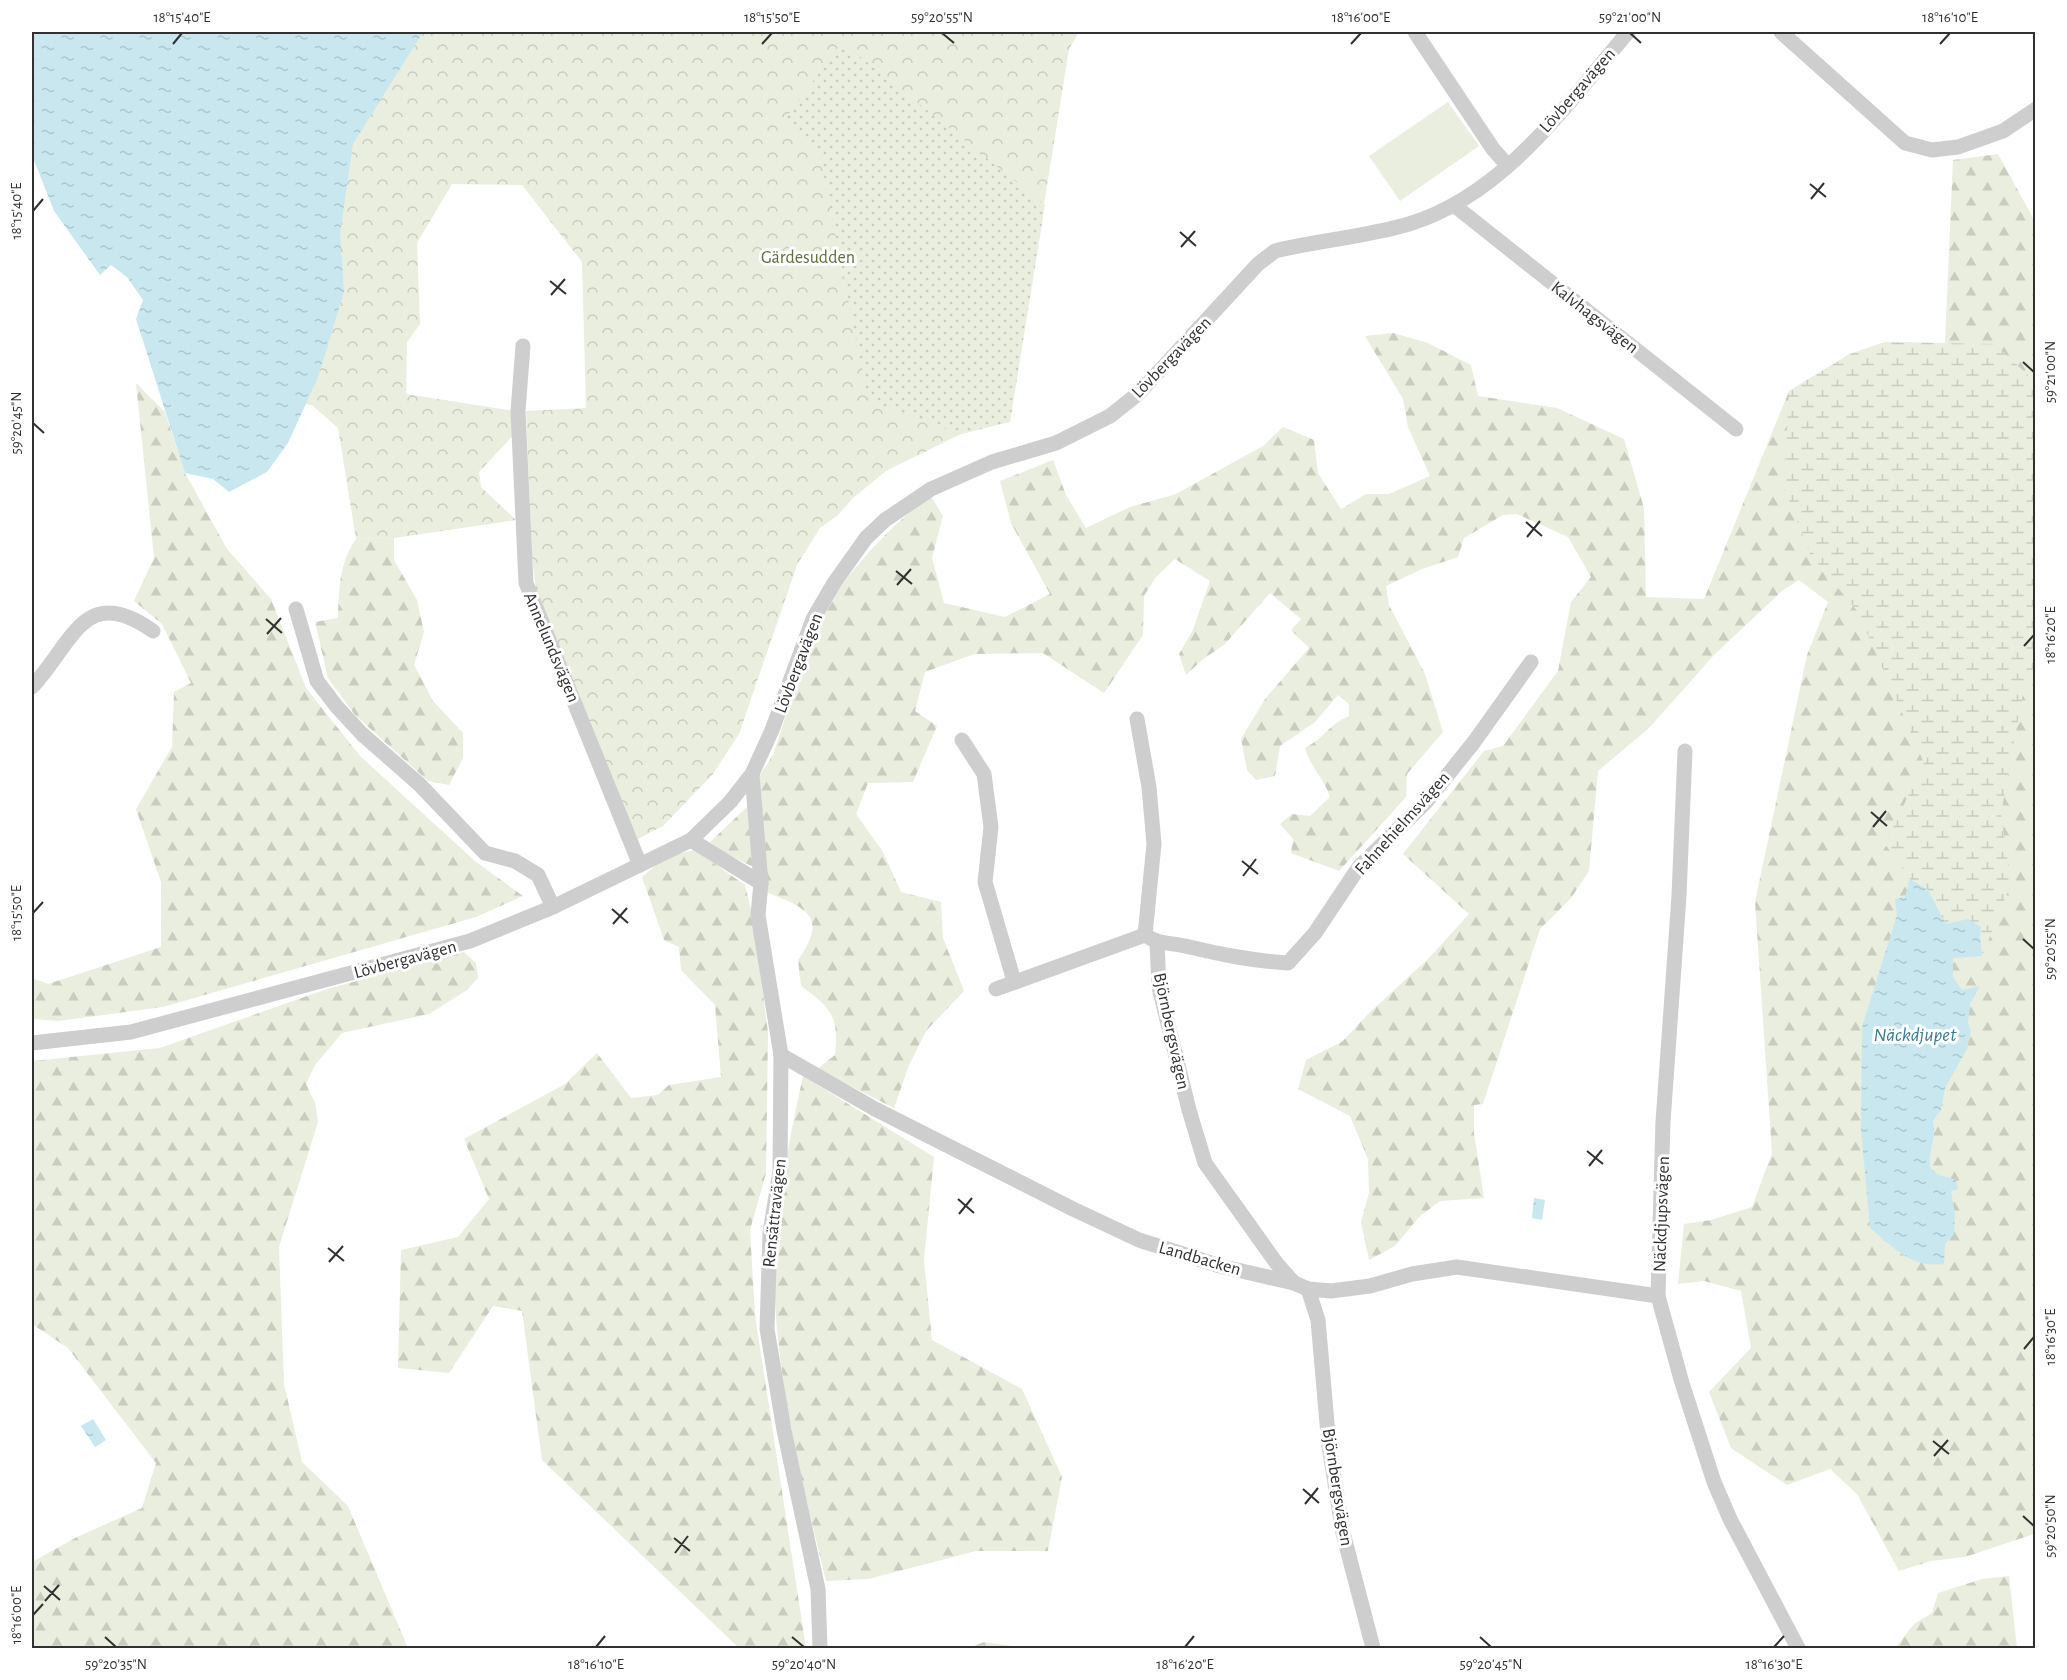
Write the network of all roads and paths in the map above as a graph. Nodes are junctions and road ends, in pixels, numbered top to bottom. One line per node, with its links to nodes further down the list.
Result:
1 (1415, 32): 5 (street)
2 (1628, 32): 5 (street, Lövbergavägen)
3 (1780, 32): 4 (street)
4 (2036, 109)
5 (1508, 166): 6 (street, Lövbergavägen)
6 (1455, 206): 8 (street, Kalvhagsvägen); 16 (street, Lövbergavägen)
7 (523, 346): 18 (street, Annelundsvägen)
8 (1736, 429)
9 (296, 609): 20 (street)
10 (153, 631): 12 (street)
11 (1531, 662): 21 (street, Fahnehielmsvägen)
12 (32, 687)
13 (1137, 719): 21 (street, Björnbergsvägen)
14 (962, 740): 22 (street)
15 (1685, 751): 27 (street, Näckdjupsvägen)
16 (752, 774): 17 (street, Lövbergavägen); 19 (street, Rensättravägen)
17 (691, 840): 18 (street, Lövbergavägen); 19 (street)
18 (640, 865): 20 (street, Lövbergavägen)
19 (760, 883): 25 (street, Rensättravägen)
20 (553, 907): 24 (street, Lövbergavägen)
21 (1151, 939): 22 (street, Fahnehielmsvägen); 26 (street, Björnbergsvägen)
22 (1014, 981): 23 (street, Fahnehielmsvägen)
23 (996, 989)
24 (32, 1043)
25 (781, 1055): 26 (street, Landbacken); 28 (street, Rensättravägen)
26 (1301, 1286): 27 (street, Landbacken); 29 (street, Björnbergsvägen)
27 (1658, 1296): 30 (street, Näckdjupsvägen)
28 (820, 1648)
29 (1373, 1648)
30 (1798, 1648)

